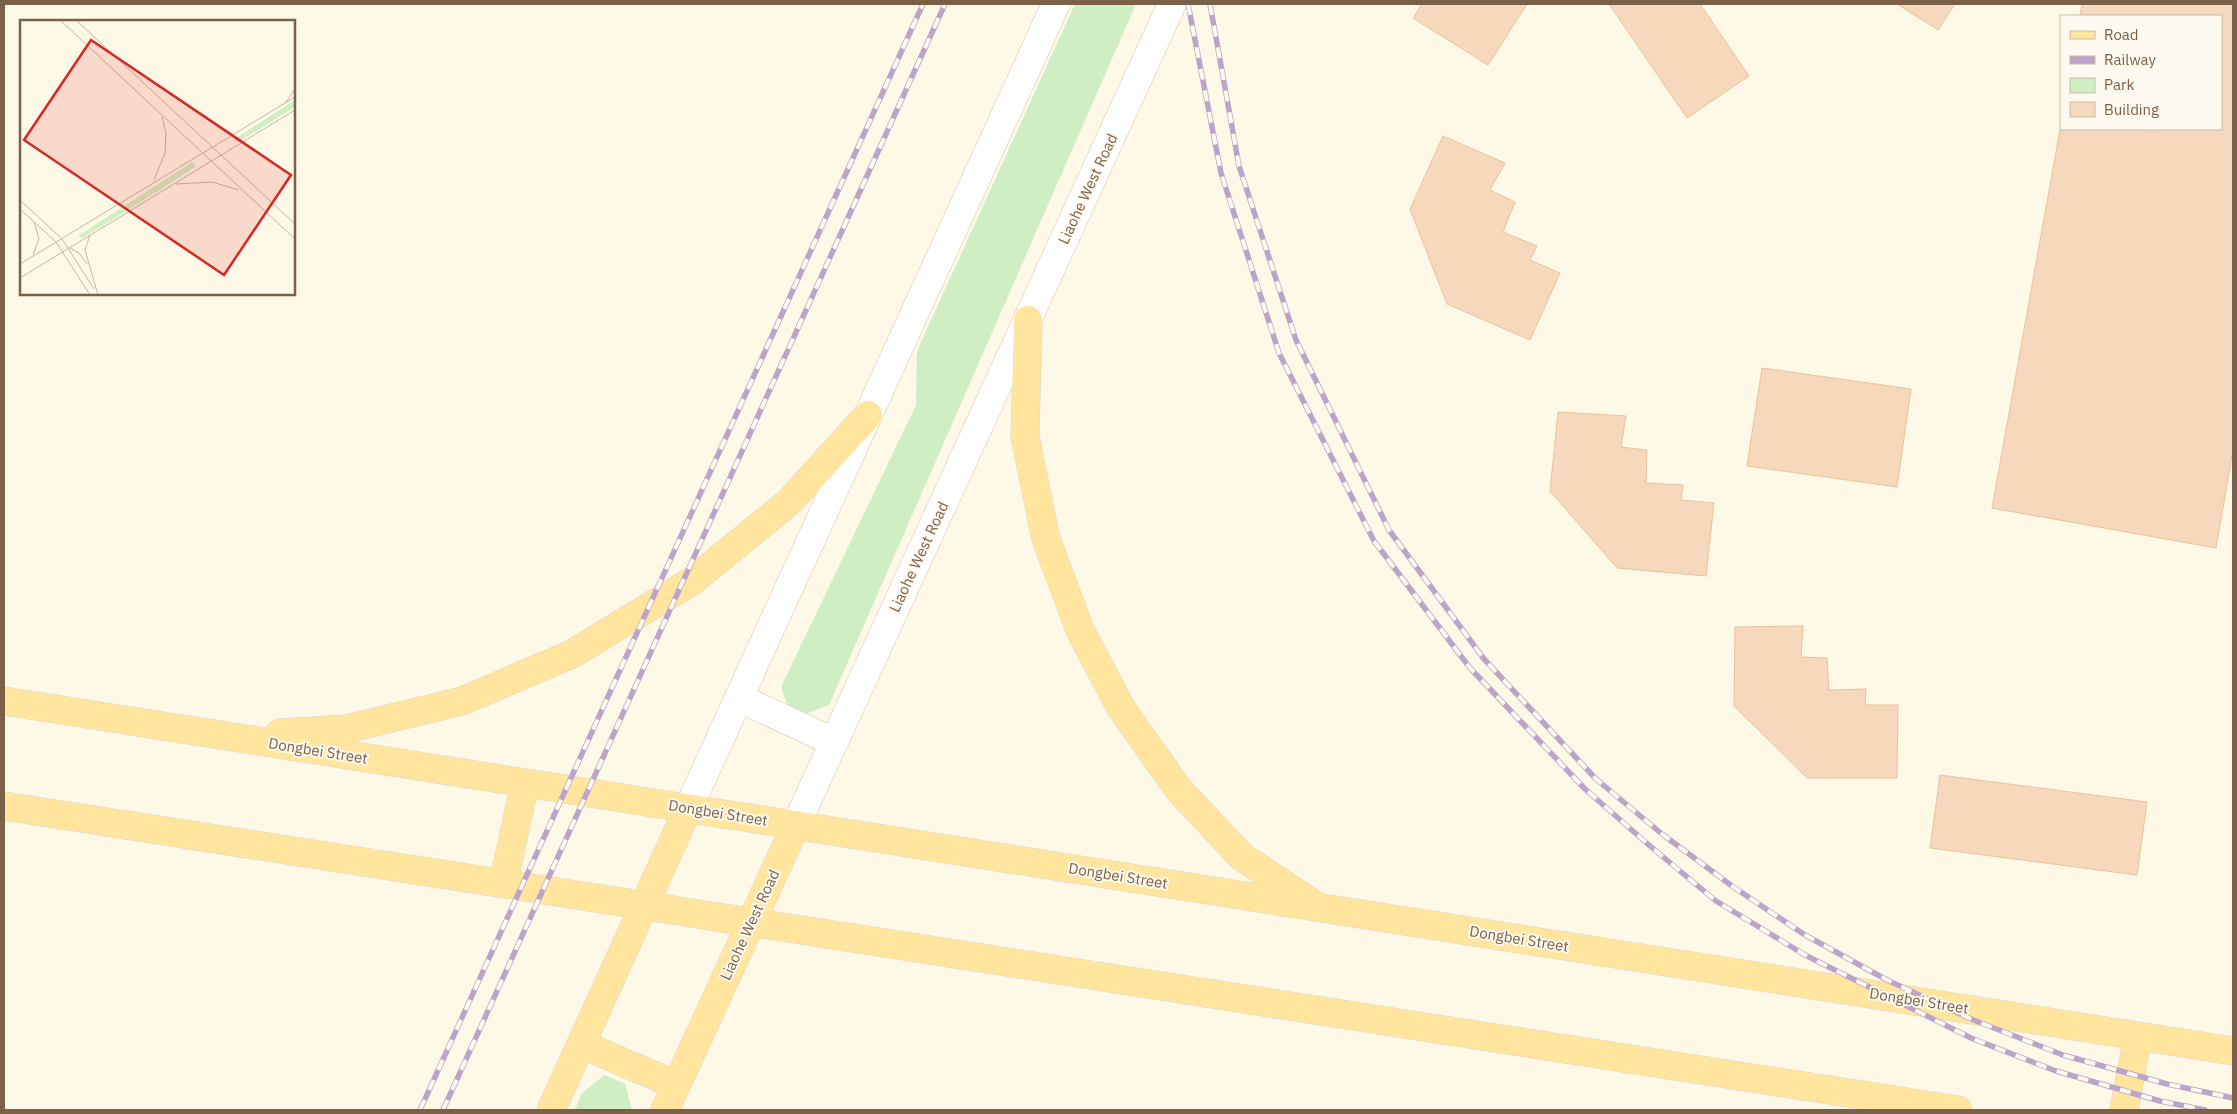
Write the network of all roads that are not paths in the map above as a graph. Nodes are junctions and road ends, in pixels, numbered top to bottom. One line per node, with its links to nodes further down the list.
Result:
1 (1056, 4): 4 (main road)
2 (1172, 4): 3 (main road, Liaohe West Road)
3 (1028, 320): 8 (main road, Liaohe West Road); 15 (main road)
4 (868, 415): 5 (main road); 7 (main road)
5 (739, 698): 8 (main road); 11 (main road)
6 (4, 701): 7 (main road, Dongbei Street)
7 (229, 737): 9 (main road, Dongbei Street)
8 (834, 742): 12 (main road, Liaohe West Road)
9 (524, 783): 11 (main road, Dongbei Street); 13 (main road)
10 (4, 806): 13 (main road)
11 (688, 809): 12 (main road, Dongbei Street); 14 (main road)
12 (796, 825): 15 (main road, Dongbei Street); 16 (main road, Liaohe West Road)
13 (503, 884): 14 (main road)
14 (644, 906): 16 (main road); 18 (main road)
15 (1320, 908): 17 (main road, Dongbei Street)
16 (751, 922): 20 (main road, Liaohe West Road); 23 (main road)
17 (2138, 1036): 19 (main road, Dongbei Street); 24 (main road)
18 (581, 1044): 20 (main road); 21 (main road)
19 (2233, 1050)
20 (676, 1084): 22 (main road, Liaohe West Road)
21 (551, 1110)
22 (665, 1110)
23 (1958, 1110)
24 (2124, 1110)

